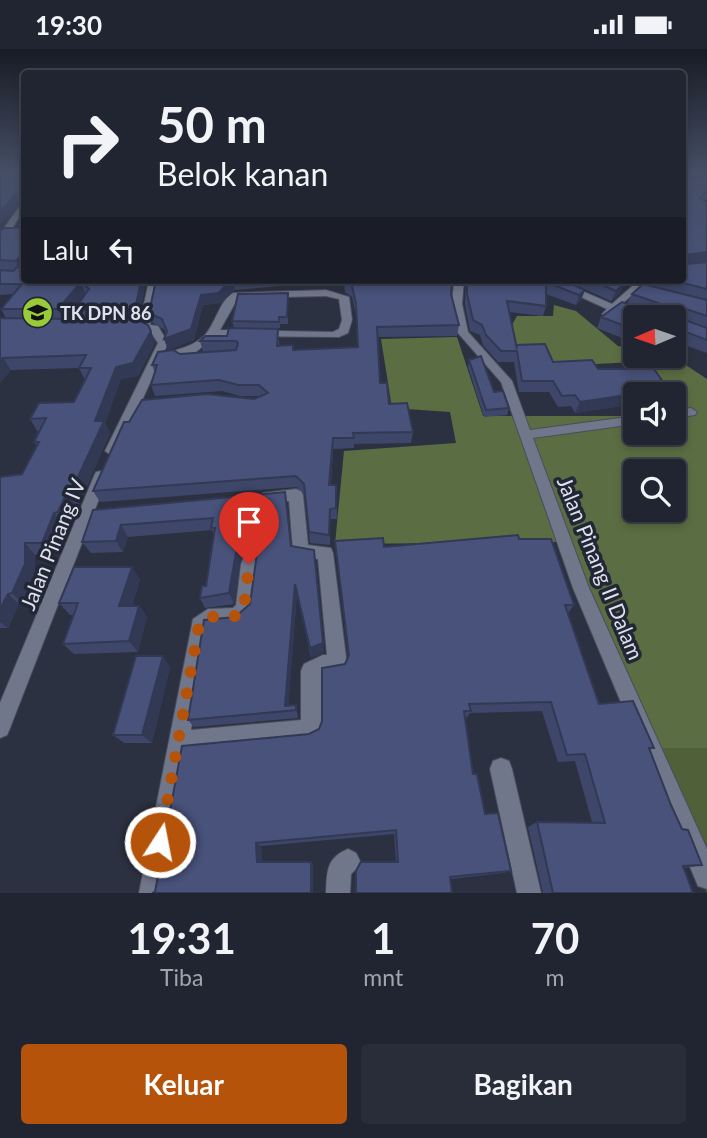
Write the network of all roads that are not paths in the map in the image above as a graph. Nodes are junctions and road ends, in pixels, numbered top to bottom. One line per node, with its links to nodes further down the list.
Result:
1 (20, 211): 2 (street)
2 (1, 237)
3 (153, 284): 13 (street)
4 (455, 284): 20 (street, Jalan Pinang II Dalam)
5 (559, 284): 9 (street)
6 (639, 287): 7 (street); 8 (street); 9 (street)
7 (622, 288)
8 (649, 291)
9 (614, 307): 10 (street); 11 (street)
10 (623, 309)
11 (600, 320)
12 (119, 326): 13 (street)
13 (145, 326): 16 (street)
14 (216, 333): 14 (street); 16 (street)
15 (201, 357): 16 (street)
16 (157, 359): 23 (street, Jalan Pinang IV)
17 (691, 412): 18 (street)
18 (686, 413)
19 (623, 422): 20 (street)
20 (525, 435): 30 (street, Jalan Pinang II Dalam)
21 (255, 498): 27 (street)
22 (111, 511): 23 (street)
23 (85, 514): 25 (street, Jalan Pinang IV)
24 (249, 564): 27 (street)
25 (8, 694): 26 (street, Jalan Pinang IV)
26 (0, 728)
27 (180, 741): 31 (street)
28 (501, 769): 33 (street)
29 (348, 861): 32 (street)
30 (707, 877)
31 (151, 893)
32 (338, 893)
33 (529, 893)

